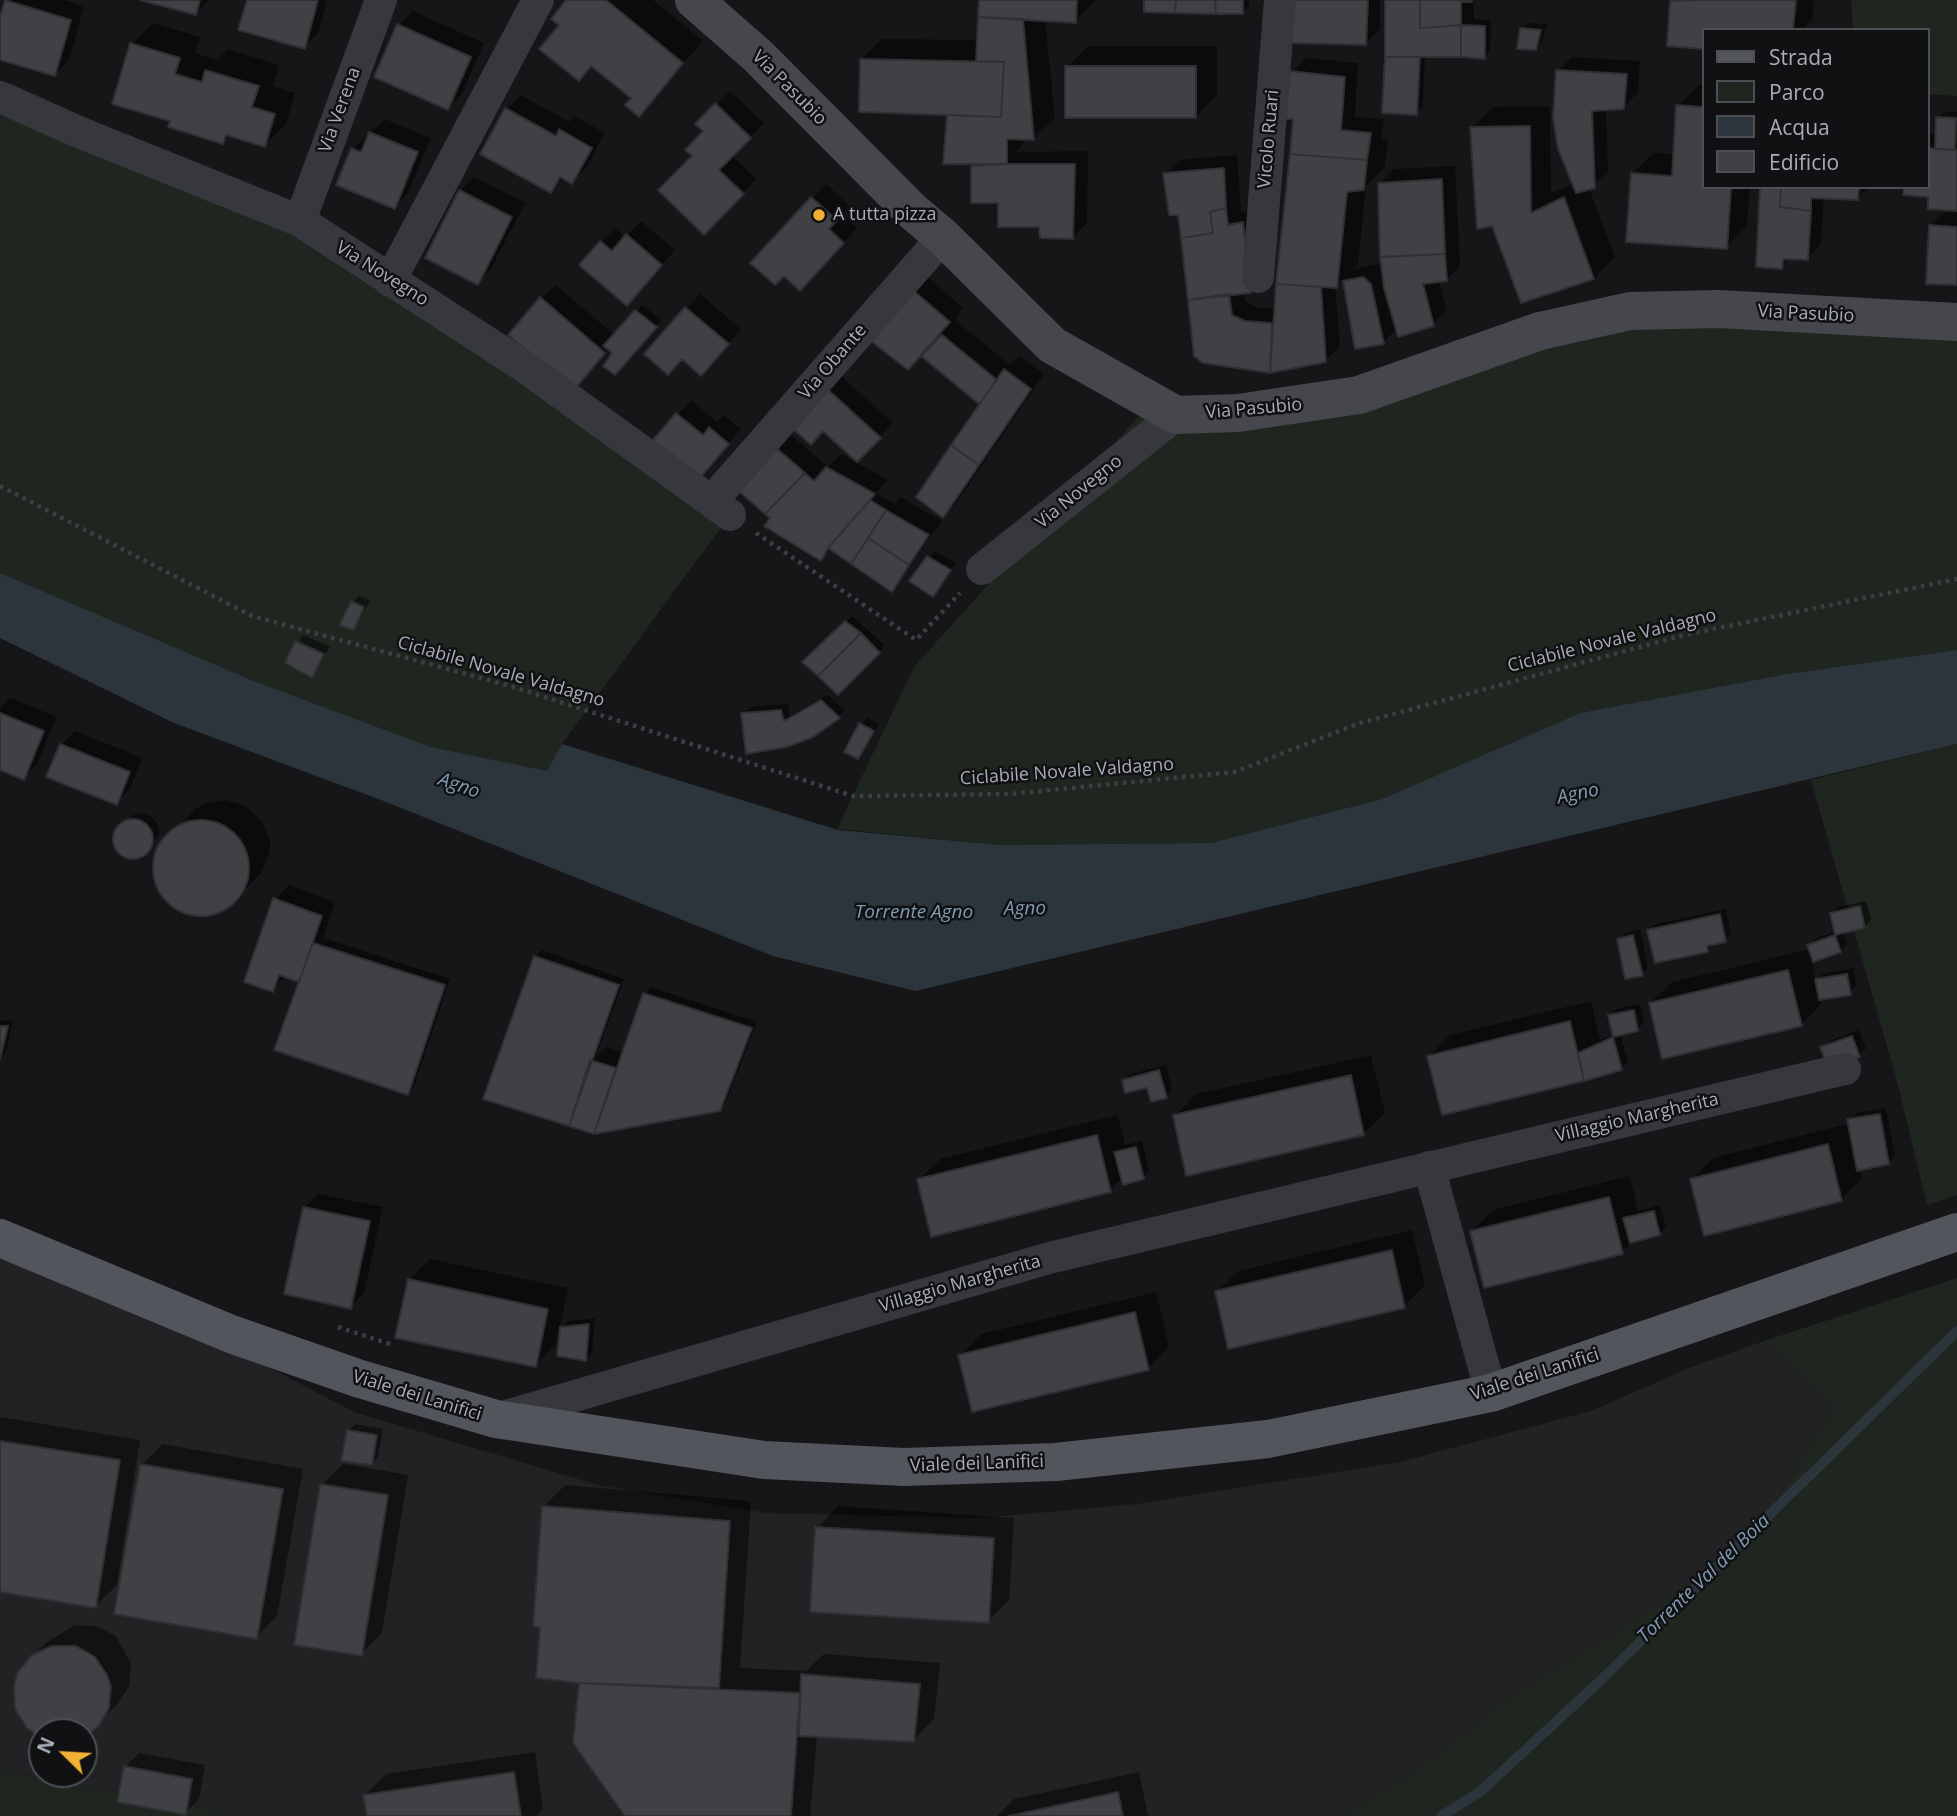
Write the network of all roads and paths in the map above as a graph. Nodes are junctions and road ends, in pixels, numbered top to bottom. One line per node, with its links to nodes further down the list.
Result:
1 (381, 0): 6 (street, Via Verena)
2 (538, 0): 9 (street)
3 (694, 0): 7 (main road, Via Pasubio)
4 (1280, 0): 8 (street, Vicolo Ruari)
5 (0, 97): 6 (street, Via Novegno)
6 (299, 221): 9 (street, Via Novegno)
7 (943, 237): 11 (main road, Via Pasubio); 13 (street, Via Obante)
8 (1258, 277)
9 (390, 281): 13 (street, Via Novegno)
10 (1957, 322): 11 (main road, Via Pasubio)
11 (1176, 415): 14 (street, Via Novegno)
12 (0, 486): 15 (path, Ciclabile Novale Valdagno)
13 (727, 501): 14 (path)
14 (982, 569)
15 (1957, 579)
16 (1845, 1069): 17 (street, Villaggio Margherita)
17 (1429, 1167): 22 (street); 23 (street, Villaggio Margherita)
18 (1957, 1232): 22 (main road, Viale dei Lanifici)
19 (0, 1238): 23 (main road, Viale dei Lanifici)
20 (337, 1327): 21 (path)
21 (403, 1348)
22 (1491, 1393): 23 (main road, Viale dei Lanifici)
23 (496, 1419)

